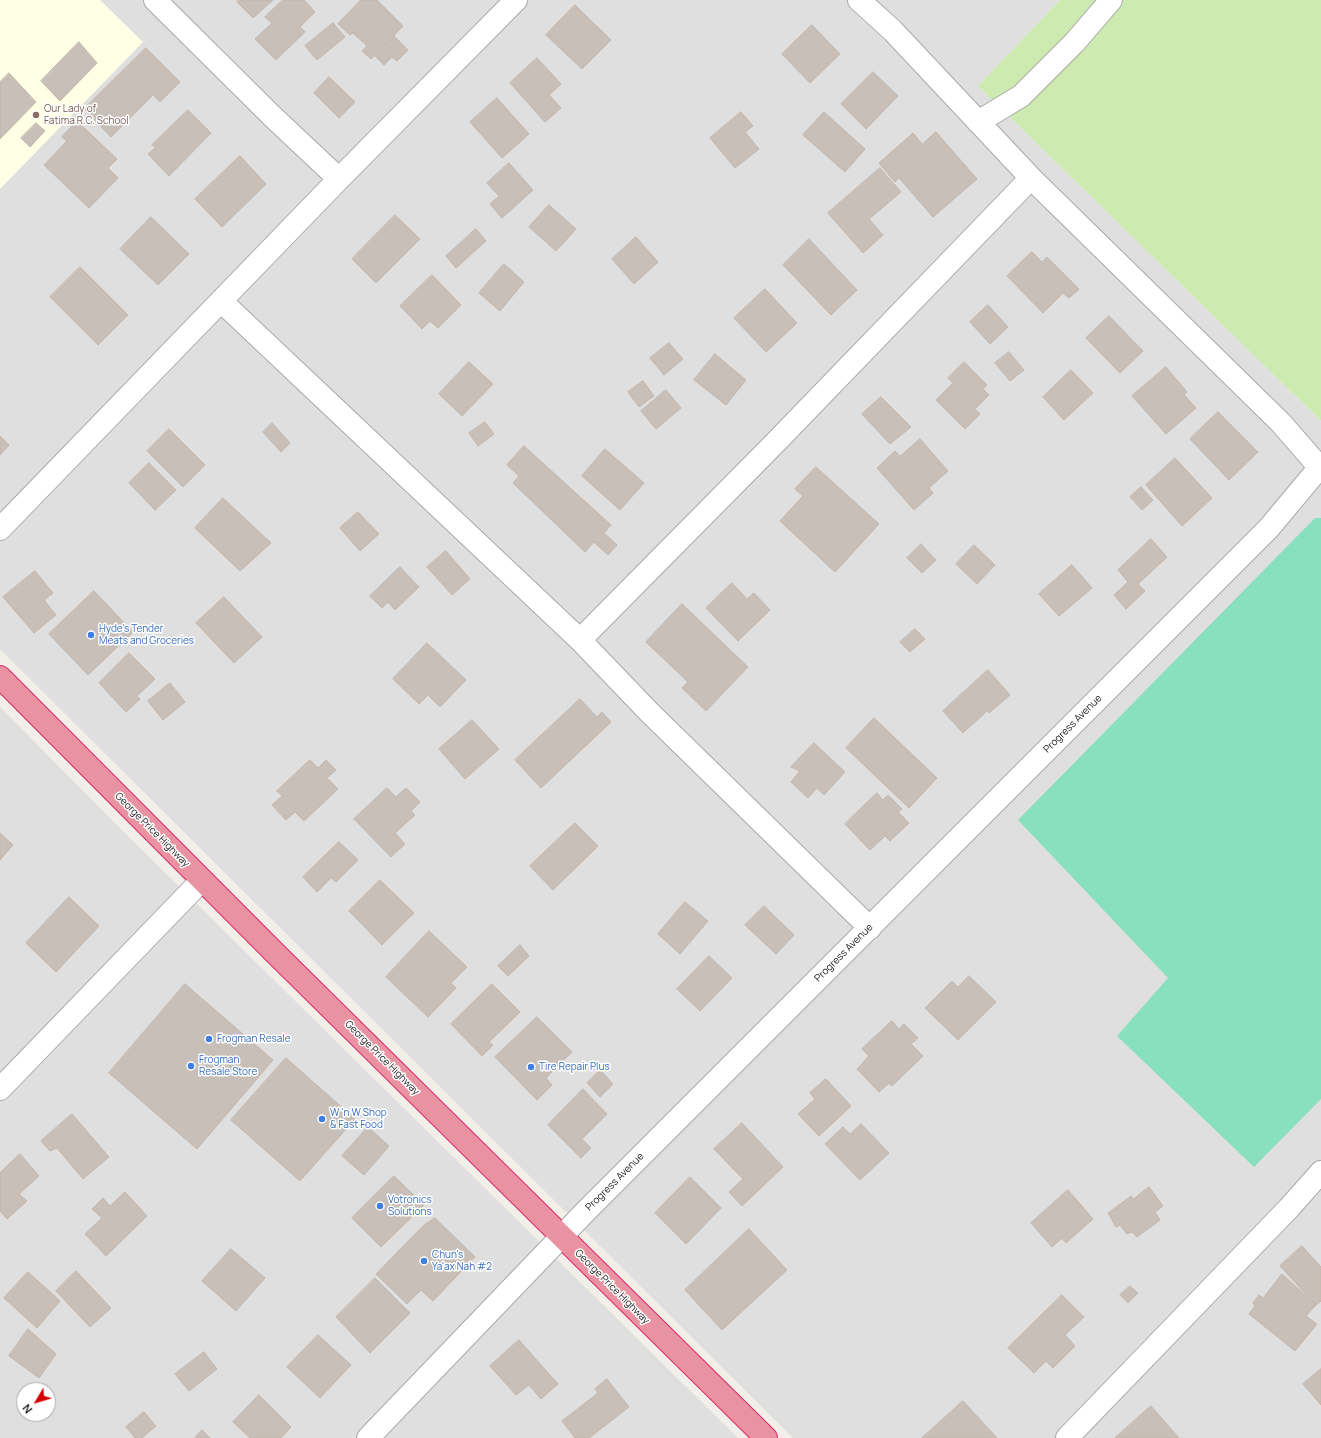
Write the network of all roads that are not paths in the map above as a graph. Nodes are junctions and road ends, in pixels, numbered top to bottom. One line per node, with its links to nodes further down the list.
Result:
1 (155, 0): 7 (street)
2 (516, 0): 7 (street)
3 (859, 0): 5 (street)
4 (1111, 0): 5 (street)
5 (978, 122): 6 (street)
6 (1031, 178): 9 (street); 11 (street)
7 (339, 179): 8 (street)
8 (221, 301): 10 (street); 11 (street)
9 (1320, 468): 14 (street, Progress Avenue)
10 (0, 529)
11 (580, 640): 14 (street)
12 (0, 677): 13 (highway, George Price Highway)
13 (202, 880): 15 (street); 17 (highway, George Price Highway)
14 (870, 928): 17 (street, Progress Avenue)
15 (0, 1089)
16 (1321, 1172): 20 (street)
17 (561, 1236): 18 (street, Progress Avenue); 19 (highway, George Price Highway)
18 (368, 1438)
19 (766, 1438)
20 (1067, 1438)

